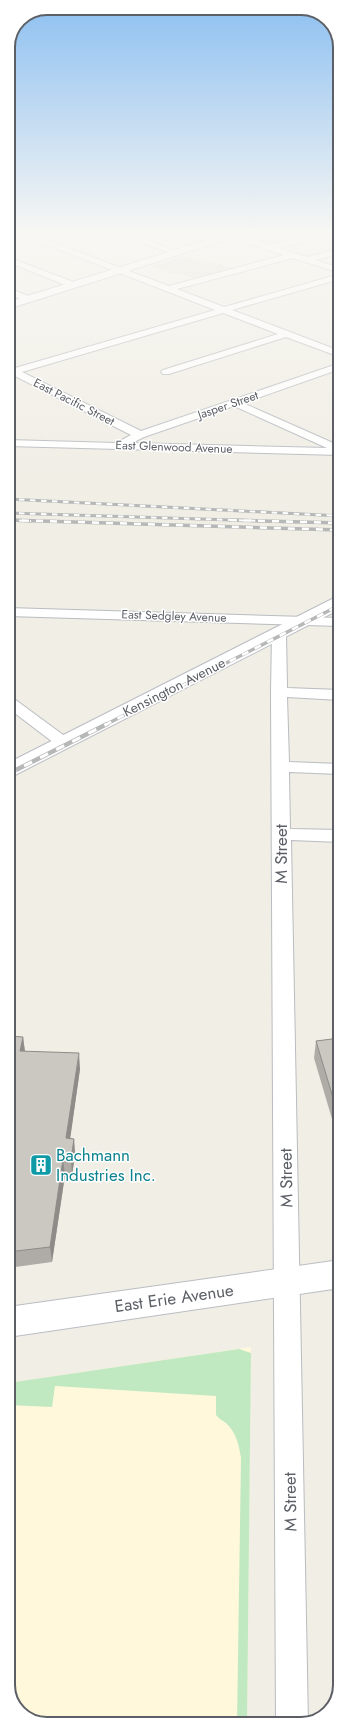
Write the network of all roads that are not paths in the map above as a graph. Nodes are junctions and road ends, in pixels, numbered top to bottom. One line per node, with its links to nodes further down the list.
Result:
1 (205, 315): 6 (street)
2 (235, 315): 3 (street)
3 (286, 334): 4 (street); 7 (street)
4 (333, 351)
5 (333, 368): 9 (street, Jasper Street)
6 (15, 370)
7 (166, 372)
8 (15, 373): 10 (street, East Pacific Street)
9 (234, 403): 10 (street, Jasper Street); 13 (street)
10 (140, 435): 12 (street, Jasper Street)
11 (15, 443): 12 (street, East Glenwood Avenue)
12 (117, 446): 14 (street, East Glenwood Avenue)
13 (333, 448)
14 (333, 451)
15 (333, 606): 17 (main road, Kensington Avenue)
16 (15, 612): 17 (street, East Sedgley Avenue)
17 (304, 620): 18 (street, East Sedgley Avenue); 19 (main road, Kensington Avenue)
18 (333, 622)
19 (279, 633): 20 (street, M Street); 23 (main road, Kensington Avenue)
20 (279, 692): 21 (street); 24 (street, M Street)
21 (333, 695)
22 (15, 706): 23 (street)
23 (64, 743): 25 (main road, Kensington Avenue)
24 (281, 767): 26 (street); 27 (street, M Street)
25 (15, 768)
26 (333, 769)
27 (281, 834): 28 (street); 30 (street, M Street)
28 (333, 836)
29 (333, 1275): 30 (main road, East Erie Avenue)
30 (287, 1282): 31 (main road, East Erie Avenue); 32 (street, M Street)
31 (15, 1321)
32 (292, 1717)

